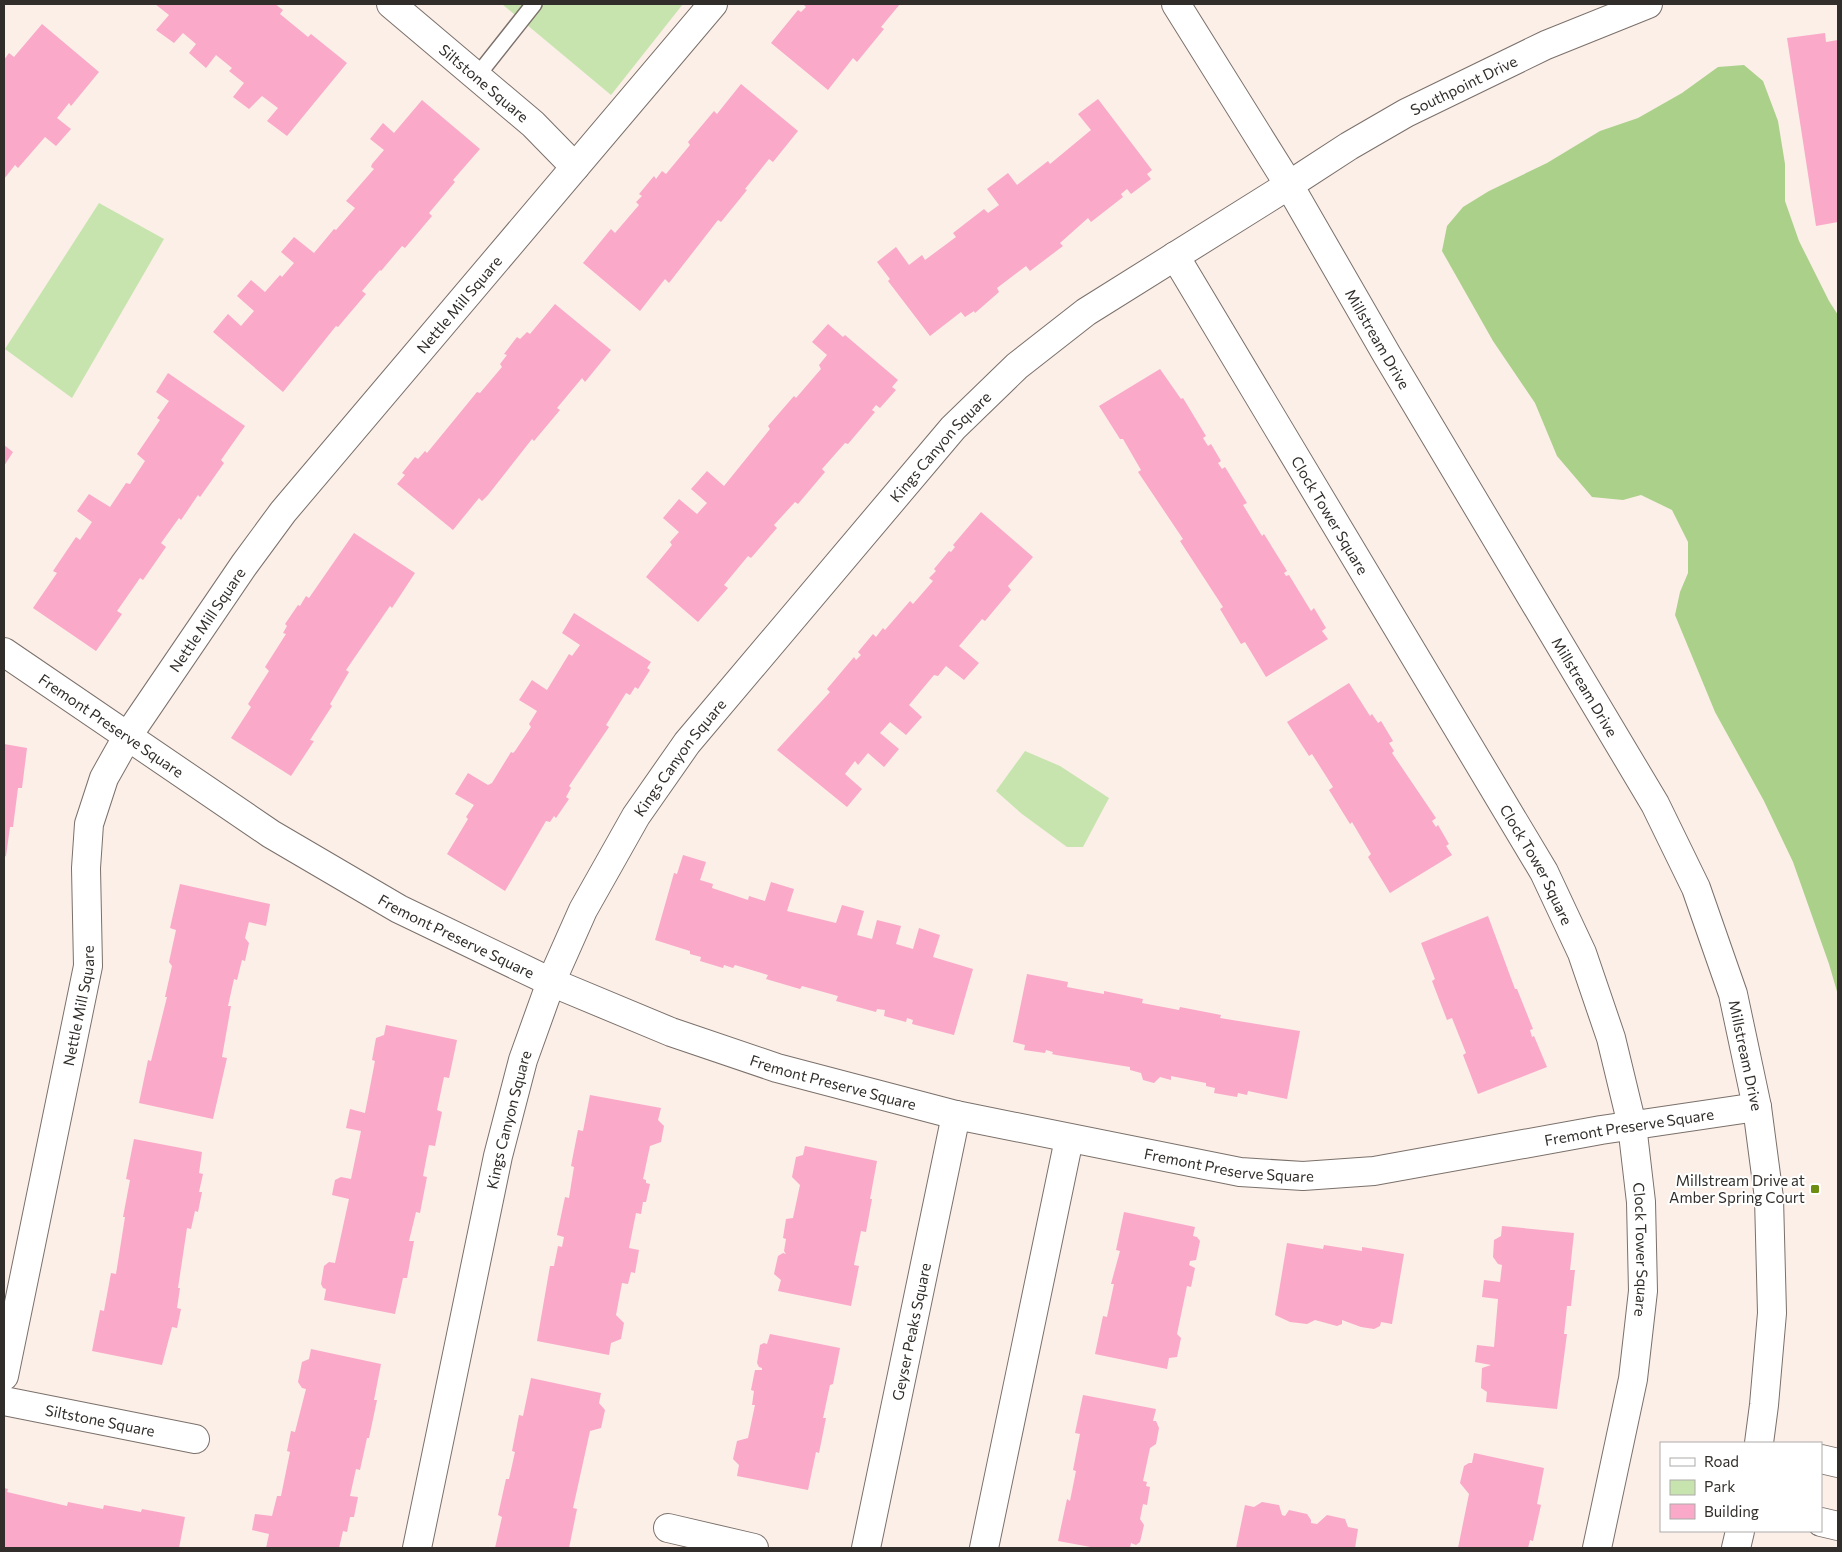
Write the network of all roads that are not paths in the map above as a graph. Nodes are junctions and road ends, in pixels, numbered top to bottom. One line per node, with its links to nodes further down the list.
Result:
1 (391, 4): 6 (street, Siltstone Square)
2 (534, 4): 6 (lane)
3 (713, 4): 7 (street, Nettle Mill Square)
4 (1176, 4): 8 (street, Millstream Drive)
5 (1648, 4): 8 (street, Southpoint Drive)
6 (477, 76): 7 (street, Siltstone Square)
7 (575, 167): 11 (street, Nettle Mill Square)
8 (1289, 186): 9 (street, Kings Canyon Square); 13 (street, Millstream Drive)
9 (1175, 256): 12 (street, Kings Canyon Square); 15 (street, Clock Tower Square)
10 (4, 652): 11 (street, Fremont Preserve Square)
11 (127, 736): 12 (street, Fremont Preserve Square); 17 (street, Nettle Mill Square)
12 (551, 982): 14 (street, Fremont Preserve Square); 27 (street, Kings Canyon Square)
13 (1757, 1107): 15 (street, Fremont Preserve Square); 20 (street, Millstream Drive)
14 (956, 1115): 16 (street, Fremont Preserve Square); 29 (street, Geyser Peaks Square)
15 (1632, 1125): 16 (street, Fremont Preserve Square); 31 (street, Clock Tower Square)
16 (1069, 1139): 30 (street)
17 (4, 1376)
18 (4, 1401): 19 (street, Siltstone Square)
19 (194, 1439)
20 (1759, 1442)
21 (1822, 1459): 22 (street)
22 (1838, 1463)
23 (1822, 1522): 24 (street)
24 (1838, 1526)
25 (668, 1528): 28 (street)
26 (1740, 1532): 32 (street)
27 (416, 1548)
28 (754, 1548)
29 (866, 1548)
30 (984, 1548)
31 (1598, 1548)
32 (1736, 1548)

